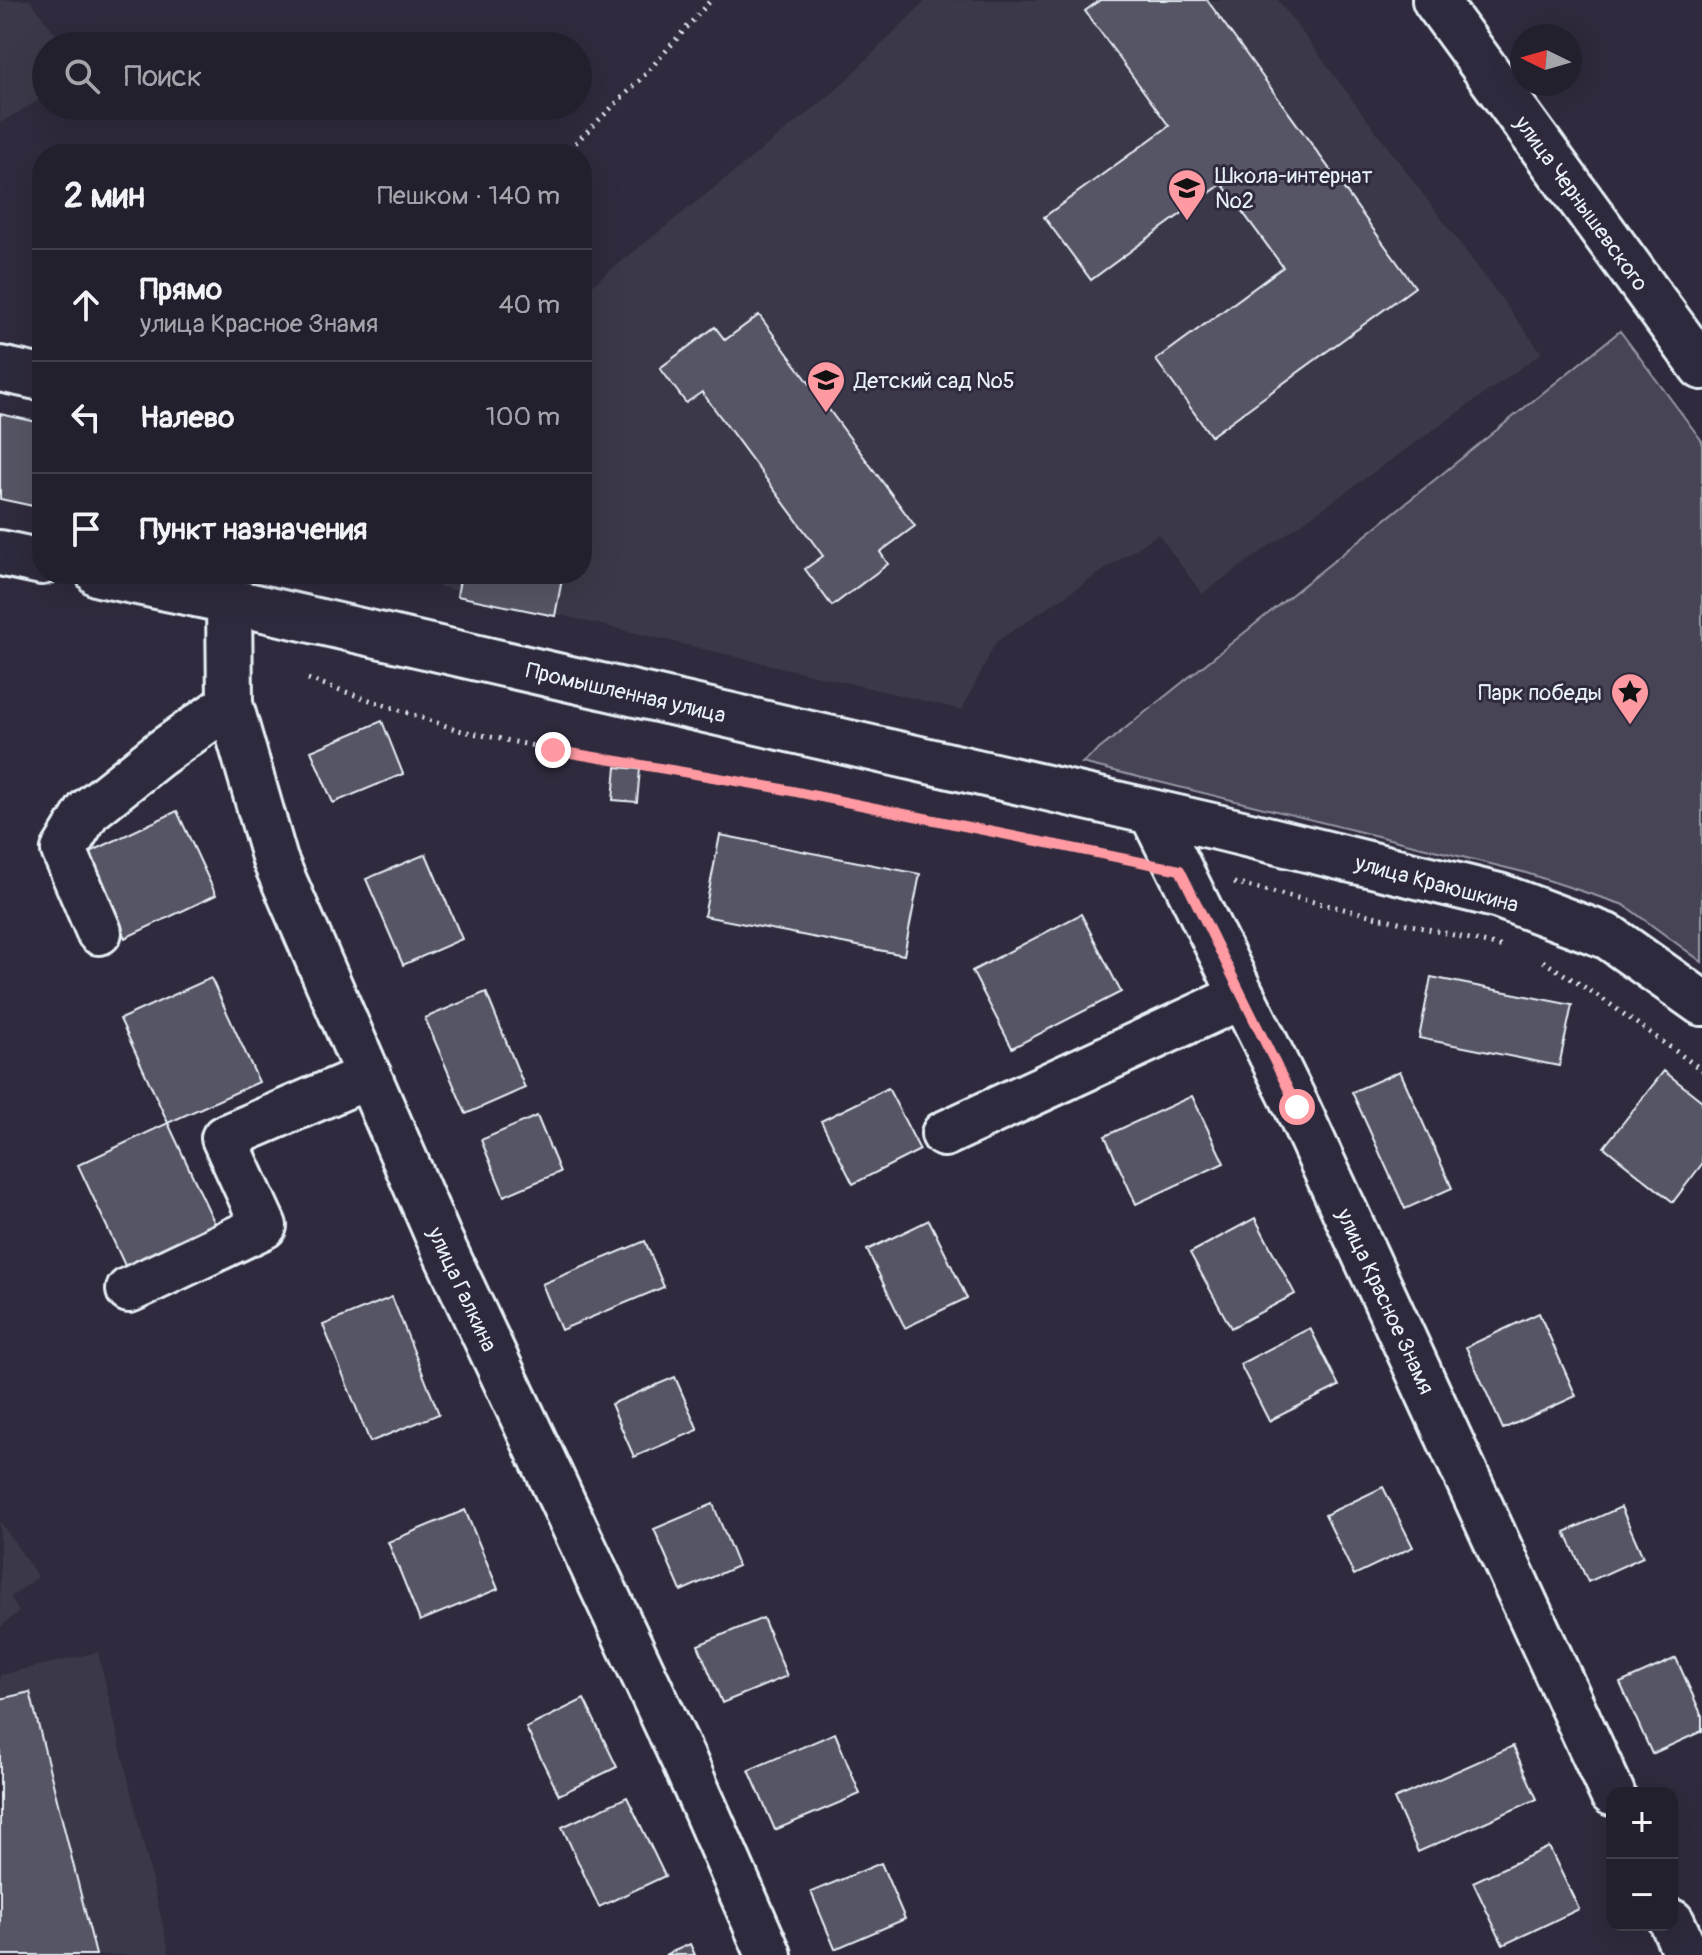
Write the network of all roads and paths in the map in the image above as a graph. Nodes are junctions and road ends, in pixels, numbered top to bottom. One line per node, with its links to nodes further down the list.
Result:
1 (711, 0): 3 (path)
2 (1435, 0): 4 (street, улица Чернышевского)
3 (574, 144)
4 (1696, 347)
5 (0, 369): 6 (street)
6 (32, 376)
7 (147, 584): 8 (street, Промышленная улица)
8 (229, 601): 10 (street, улица Галкина); 11 (street, Промышленная улица)
9 (308, 679): 12 (path)
10 (230, 704): 13 (street); 19 (street, улица Галкина)
11 (1152, 813): 12 (street, улица Красное Знамя); 17 (street, улица Краюшкина)
12 (1180, 870): 14 (path); 16 (street, улица Красное Знамя)
13 (99, 932)
14 (1505, 948)
15 (1535, 956): 18 (path)
16 (1242, 996): 20 (street); 22 (street, улица Красное Знамя)
17 (1702, 1003)
18 (1702, 1070)
19 (369, 1076): 21 (street); 24 (street, улица Галкина)
20 (944, 1134)
21 (129, 1290)
22 (1609, 1787)
23 (1676, 1931): 25 (street)
24 (769, 1955)
25 (1687, 1955)

